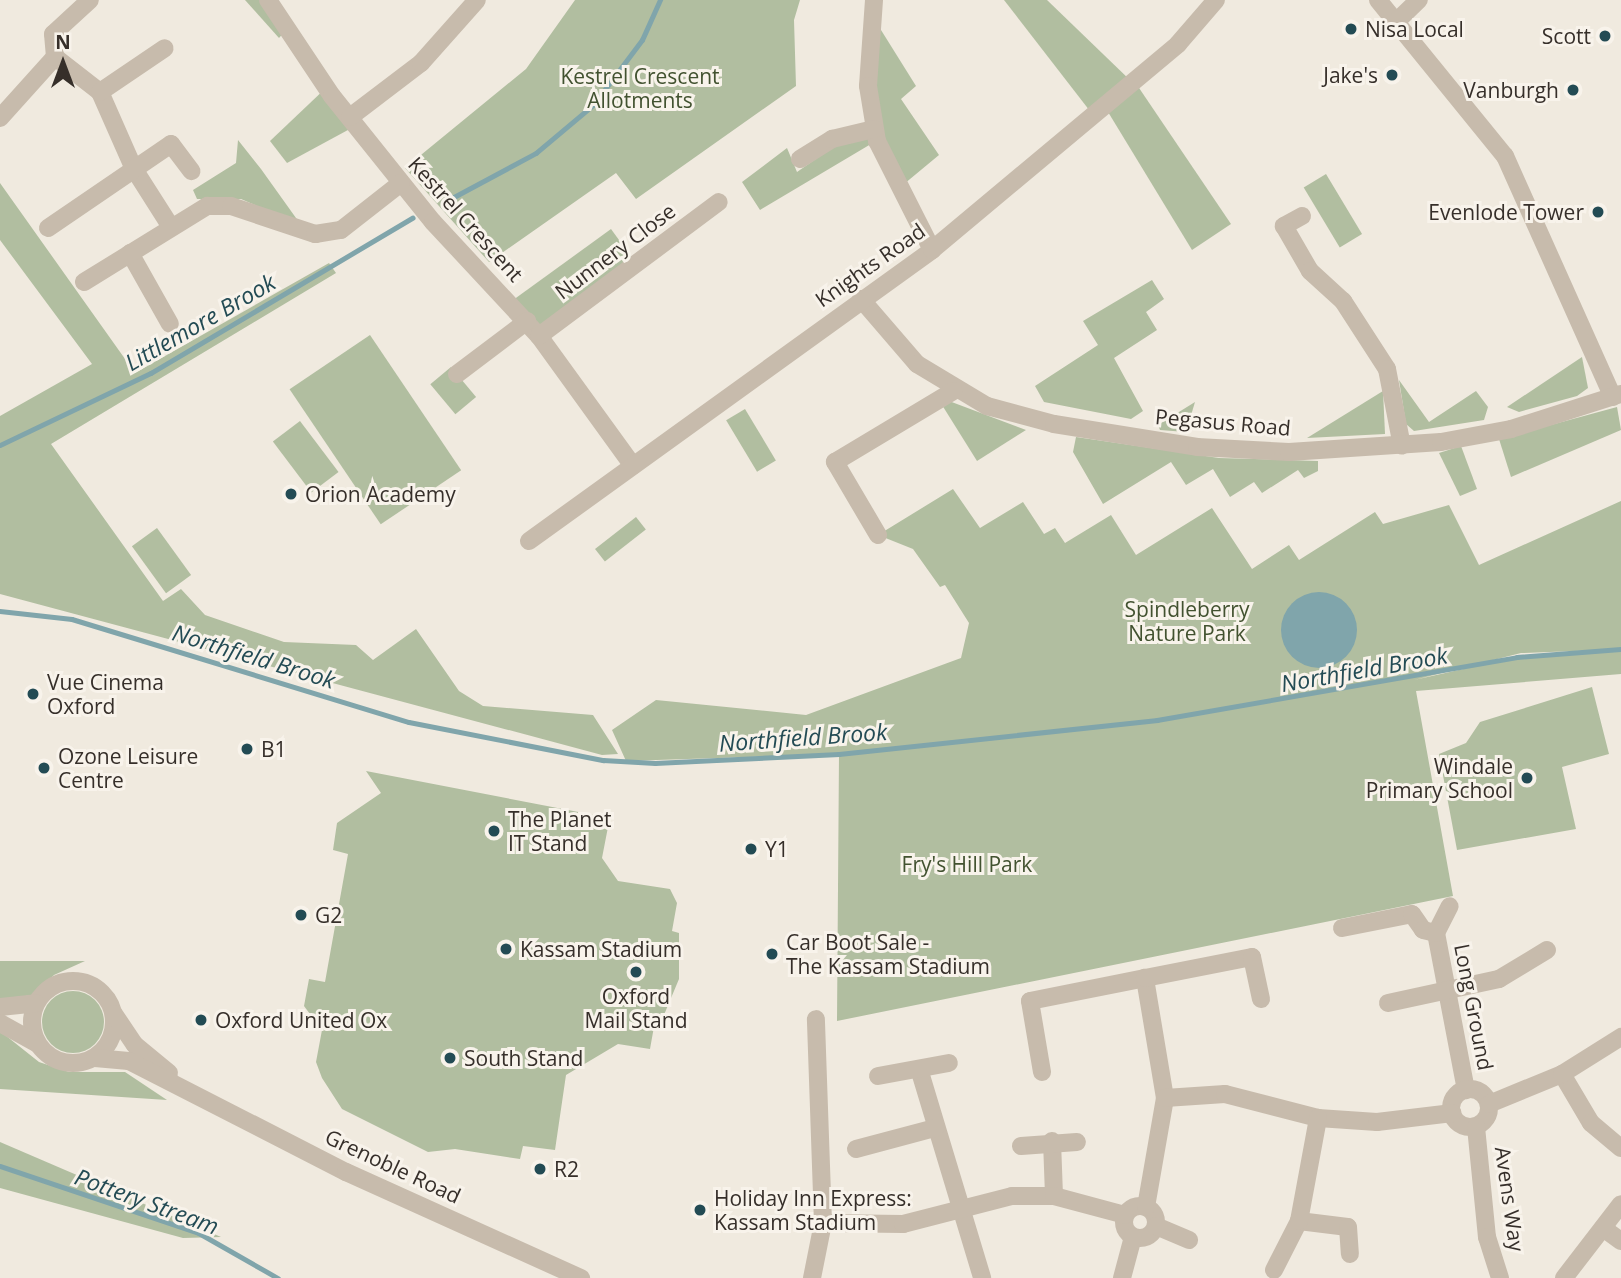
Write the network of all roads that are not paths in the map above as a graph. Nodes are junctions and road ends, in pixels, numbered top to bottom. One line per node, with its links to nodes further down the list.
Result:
1 (90, 0): 10 (street)
2 (268, 0): 12 (street, Kestrel Crescent)
3 (477, 0): 12 (street)
4 (874, 0): 14 (street)
5 (1216, 0): 23 (street, Knights Road)
6 (1378, 0): 8 (street)
7 (1419, 0): 8 (street)
8 (1398, 20): 32 (street)
9 (165, 48): 11 (street)
10 (55, 57): 11 (street); 13 (street)
11 (100, 92): 16 (street)
12 (350, 117): 18 (street, Kestrel Crescent)
13 (0, 118)
14 (874, 129): 15 (street); 23 (street)
15 (800, 159)
16 (134, 169): 17 (street); 21 (street); 22 (street)
17 (191, 171)
18 (401, 183): 21 (street); 27 (street, Kestrel Crescent)
19 (719, 202): 29 (street, Nunnery Close)
20 (1302, 216): 33 (street)
21 (169, 224): 24 (street)
22 (48, 228)
23 (932, 250): 26 (street, Knights Road)
24 (130, 253): 25 (street); 28 (street)
25 (84, 282)
26 (861, 299): 31 (street, Pegasus Road); 34 (street, Knights Road)
27 (527, 321): 29 (street, Kestrel Crescent); 30 (street)
28 (170, 324)
29 (539, 336): 34 (street, Kestrel Crescent)
30 (457, 374)
31 (953, 391): 33 (street, Pegasus Road); 35 (street)
32 (1617, 396): 33 (street, Pegasus Road)
33 (1402, 446)
34 (633, 466): 36 (street, Knights Road)
35 (878, 535)
36 (529, 541)
37 (1450, 906): 39 (street)
38 (1342, 928): 39 (street)
39 (1436, 933): 42 (street, Long Ground)
40 (1547, 950): 42 (street)
41 (1145, 978): 43 (street); 55 (street); 60 (street)
42 (1446, 987): 45 (street); 59 (street, Long Ground)
43 (1261, 999)
44 (36, 1003): 46 (street); 47 (street); 51 (street)
45 (1388, 1003)
46 (0, 1007)
47 (114, 1014): 52 (street); 58 (street, Grenoble Road)
48 (816, 1020): 77 (street)
49 (0, 1023): 51 (street)
50 (1621, 1037): 56 (street, Long Ground)
51 (38, 1044): 52 (street)
52 (95, 1058): 58 (street, Grenoble Road)
53 (949, 1063): 54 (street)
54 (920, 1072): 57 (street); 65 (street)
55 (1042, 1072)
56 (1562, 1074): 61 (street, Long Ground); 69 (street)
57 (878, 1076)
58 (189, 1090): 86 (street, Grenoble Road)
59 (1466, 1090): 61 (street); 62 (street)
60 (1165, 1098): 63 (street); 73 (street)
61 (1489, 1104): 64 (street)
62 (1452, 1113): 63 (street); 64 (street)
63 (1318, 1118): 76 (street)
64 (1476, 1127): 90 (street, Avens Way)
65 (935, 1128): 70 (street); 74 (street)
66 (1052, 1141): 67 (street); 68 (street); 71 (street)
67 (1077, 1142)
68 (1021, 1146)
69 (1621, 1148)
70 (856, 1149)
71 (1055, 1196): 74 (street); 75 (street)
72 (1621, 1204): 79 (street)
73 (1146, 1207): 75 (street); 78 (street)
74 (962, 1211): 77 (street); 88 (street)
75 (1125, 1215): 80 (street)
76 (1299, 1221): 83 (street); 84 (street)
77 (823, 1223): 87 (street)
78 (1156, 1226): 80 (street); 81 (street)
79 (1602, 1228): 82 (street); 85 (street)
80 (1133, 1237): 89 (street)
81 (1189, 1240)
82 (1621, 1241)
83 (1350, 1254)
84 (1274, 1270)
85 (1567, 1277)
86 (581, 1278)
87 (812, 1278)
88 (982, 1278)
89 (1122, 1278)
90 (1500, 1278)

